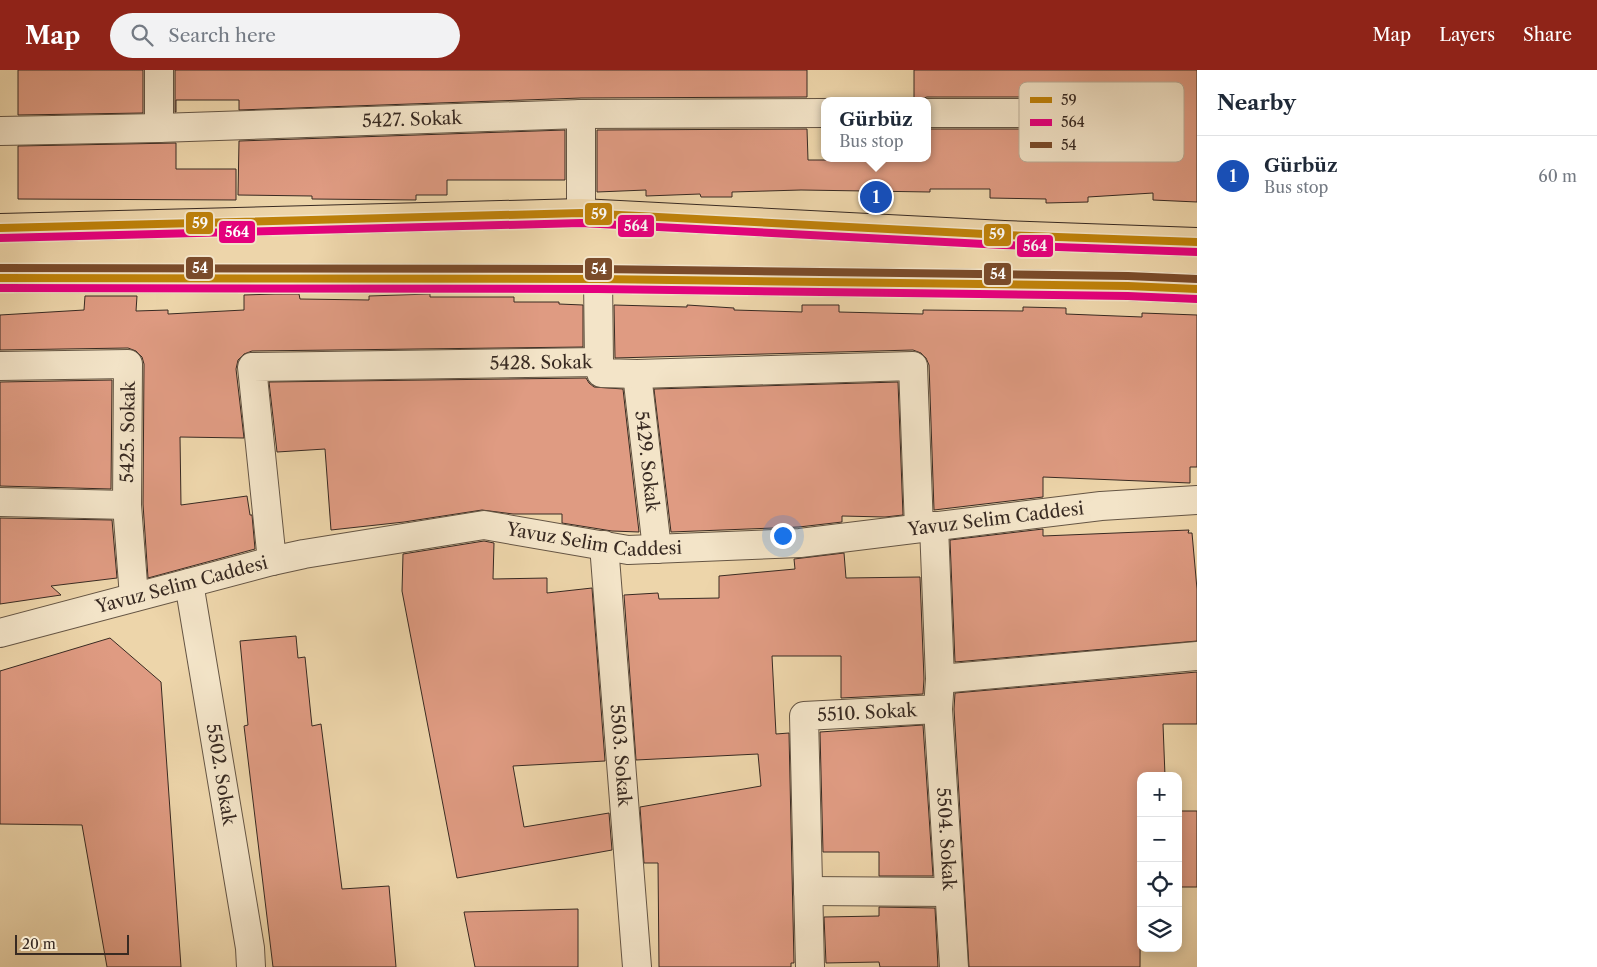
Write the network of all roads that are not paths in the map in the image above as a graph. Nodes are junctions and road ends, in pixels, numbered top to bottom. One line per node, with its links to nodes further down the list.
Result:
1 (160, 70): 6 (street)
2 (821, 113): 5 (street, 5427. Sokak)
3 (931, 113): 4 (street)
4 (1019, 113)
5 (581, 114): 6 (street, 5427. Sokak); 8 (street)
6 (159, 128): 7 (street, 5427. Sokak)
7 (0, 131)
8 (581, 212): 9 (main road); 10 (main road)
9 (0, 228)
10 (1197, 242)
11 (0, 278): 12 (main road)
12 (598, 279): 13 (main road); 14 (street)
13 (1197, 289)
14 (599, 362): 16 (street, 5428. Sokak); 23 (street, 5428. Sokak)
15 (0, 366): 19 (street, 5425. Sokak)
16 (637, 374): 20 (street, 5428. Sokak); 22 (street, 5429. Sokak)
17 (1197, 500): 20 (street, Yavuz Selim Caddesi)
18 (0, 502): 19 (street)
19 (127, 505): 25 (street, 5425. Sokak)
20 (926, 527): 22 (street, Yavuz Selim Caddesi); 28 (street, 5510. Sokak)
21 (604, 545): 22 (street, Yavuz Selim Caddesi); 23 (street, Yavuz Selim Caddesi); 33 (street, 5503. Sokak)
22 (657, 548)
23 (272, 561): 24 (street, Yavuz Selim Caddesi)
24 (189, 583): 25 (street, Yavuz Selim Caddesi); 32 (street, 5502. Sokak)
25 (134, 597): 26 (street, Yavuz Selim Caddesi)
26 (0, 633)
27 (1197, 656): 28 (street)
28 (940, 679): 29 (street, 5510. Sokak)
29 (938, 709): 30 (street, 5510. Sokak); 31 (street, 5504. Sokak)
30 (808, 891): 31 (street); 34 (street, 5510. Sokak)
31 (950, 892): 35 (street, 5504. Sokak)
32 (251, 967)
33 (637, 967)
34 (810, 967)
35 (954, 967)

